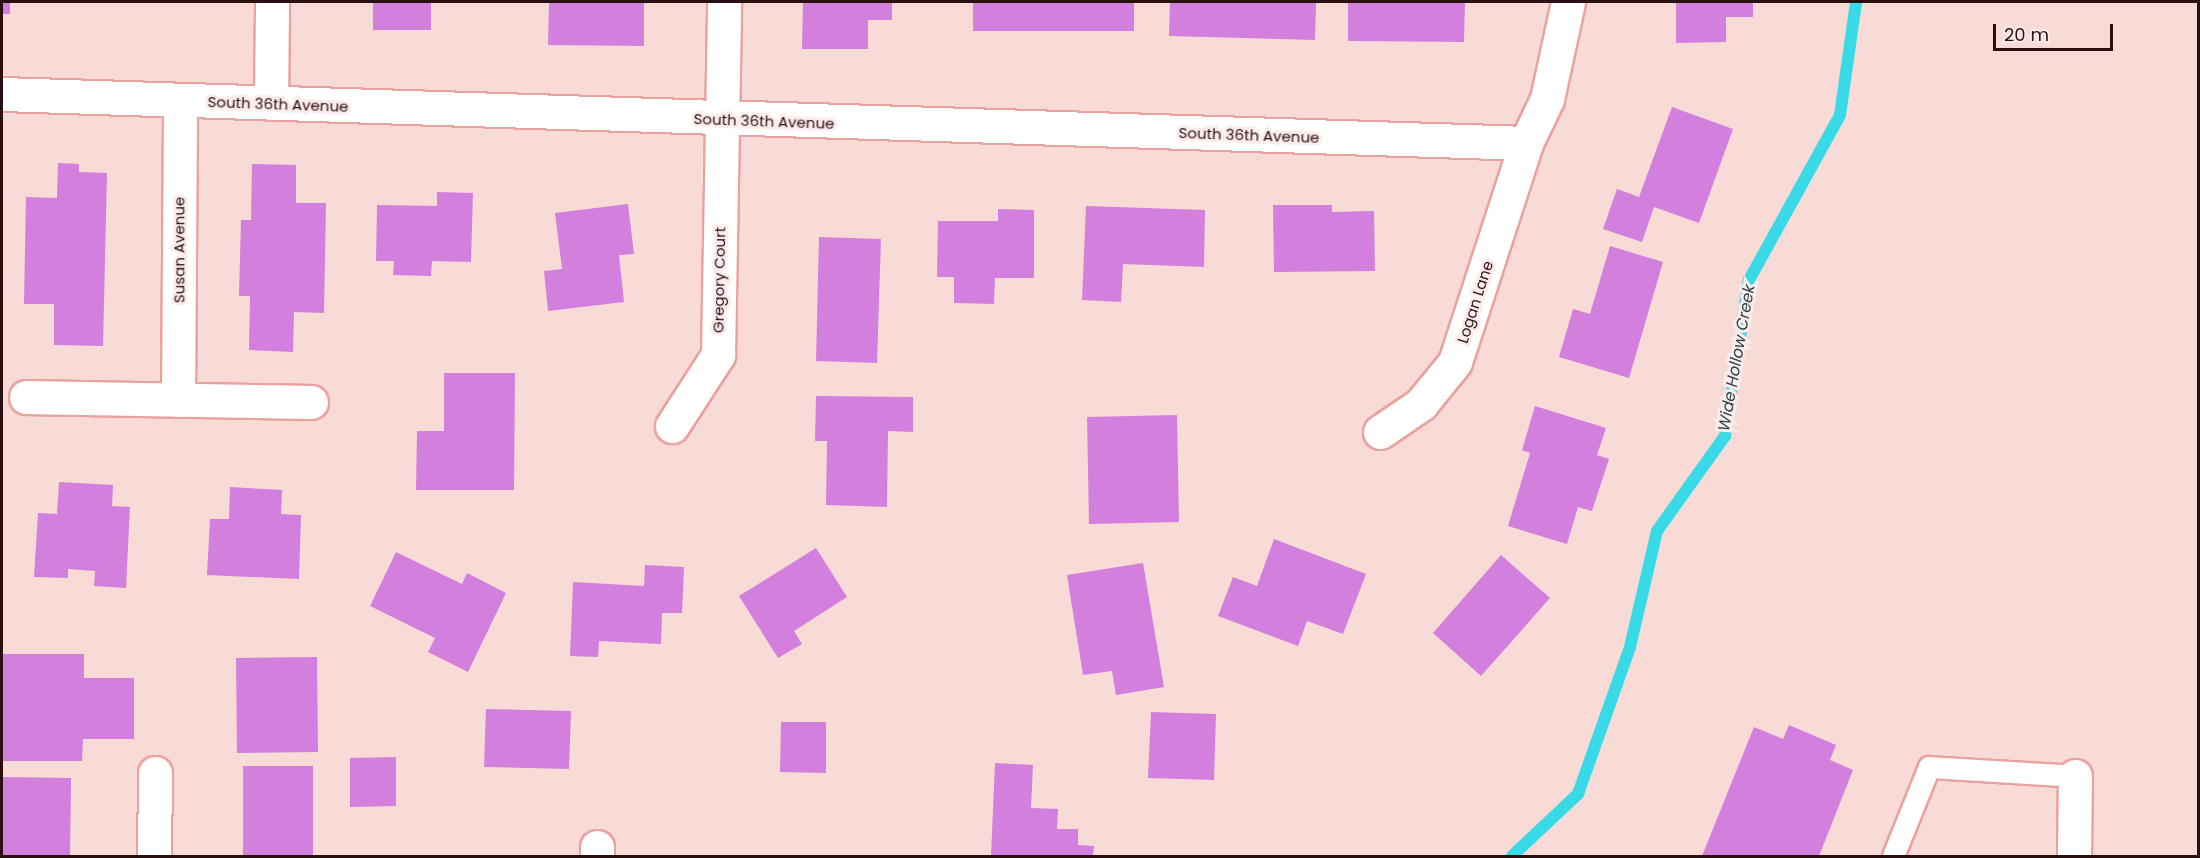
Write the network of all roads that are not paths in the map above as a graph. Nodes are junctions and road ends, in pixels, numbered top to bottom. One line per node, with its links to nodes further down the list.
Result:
1 (272, 2): 6 (street)
2 (724, 2): 7 (street, Gregory Court)
3 (1568, 2): 8 (street, Logan Lane)
4 (2, 94): 5 (street, South 36th Avenue)
5 (180, 100): 6 (street, South 36th Avenue); 10 (street, Susan Avenue)
6 (271, 103): 7 (street, South 36th Avenue)
7 (723, 120): 8 (street, South 36th Avenue); 12 (street, Gregory Court)
8 (1526, 142): 13 (street, Logan Lane)
9 (26, 398): 10 (street)
10 (178, 400): 11 (street)
11 (311, 402)
12 (672, 426)
13 (1380, 432)
14 (155, 774): 16 (street)
15 (2075, 776): 17 (lane); 18 (street)
16 (154, 856)
17 (1893, 856)
18 (2074, 856)

